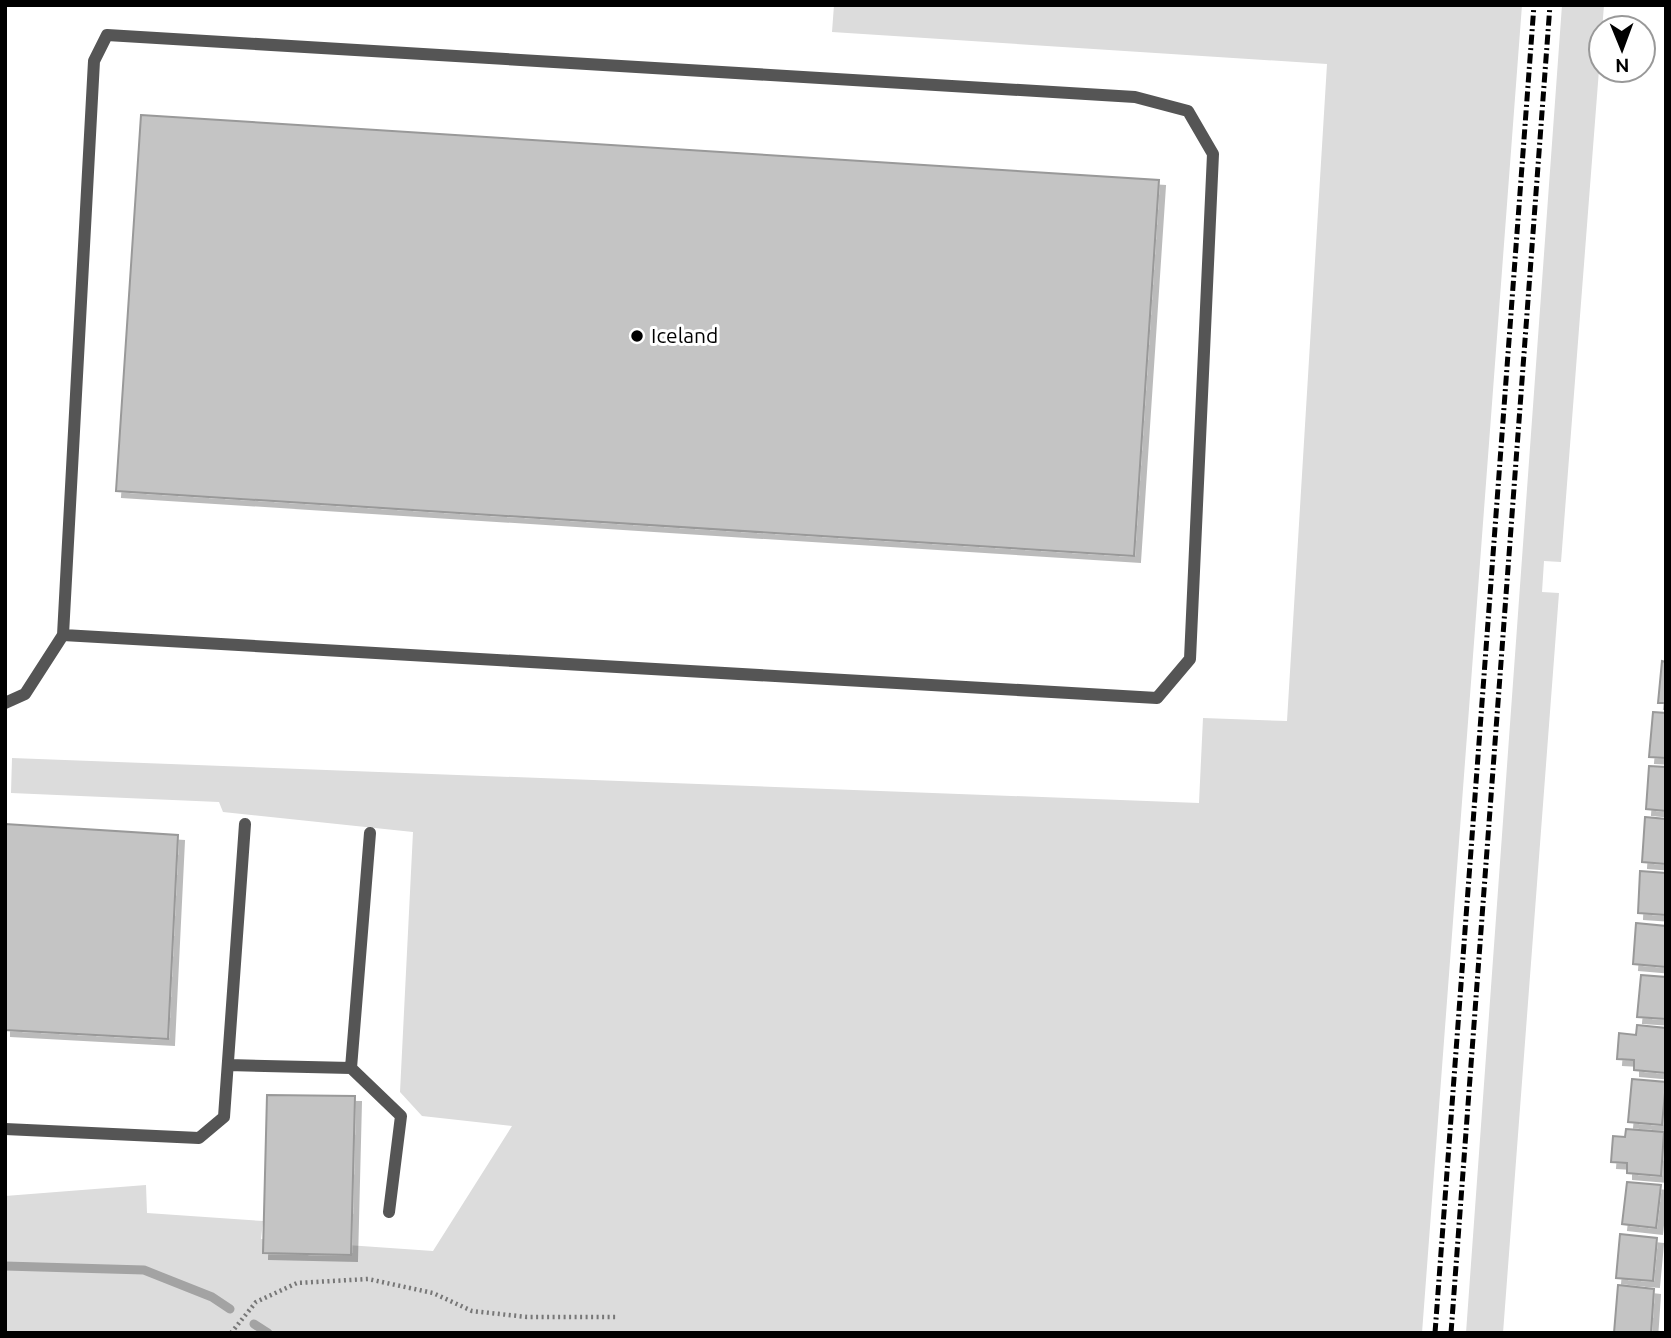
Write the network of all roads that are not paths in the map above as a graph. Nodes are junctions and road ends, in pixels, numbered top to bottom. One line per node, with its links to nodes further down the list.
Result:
1 (63, 635): 1 (lane); 2 (lane)
2 (5, 703)
3 (245, 824): 5 (lane)
4 (370, 833): 6 (lane)
5 (228, 1065): 6 (lane); 7 (lane)
6 (351, 1068): 8 (lane)
7 (5, 1129)
8 (389, 1212)

